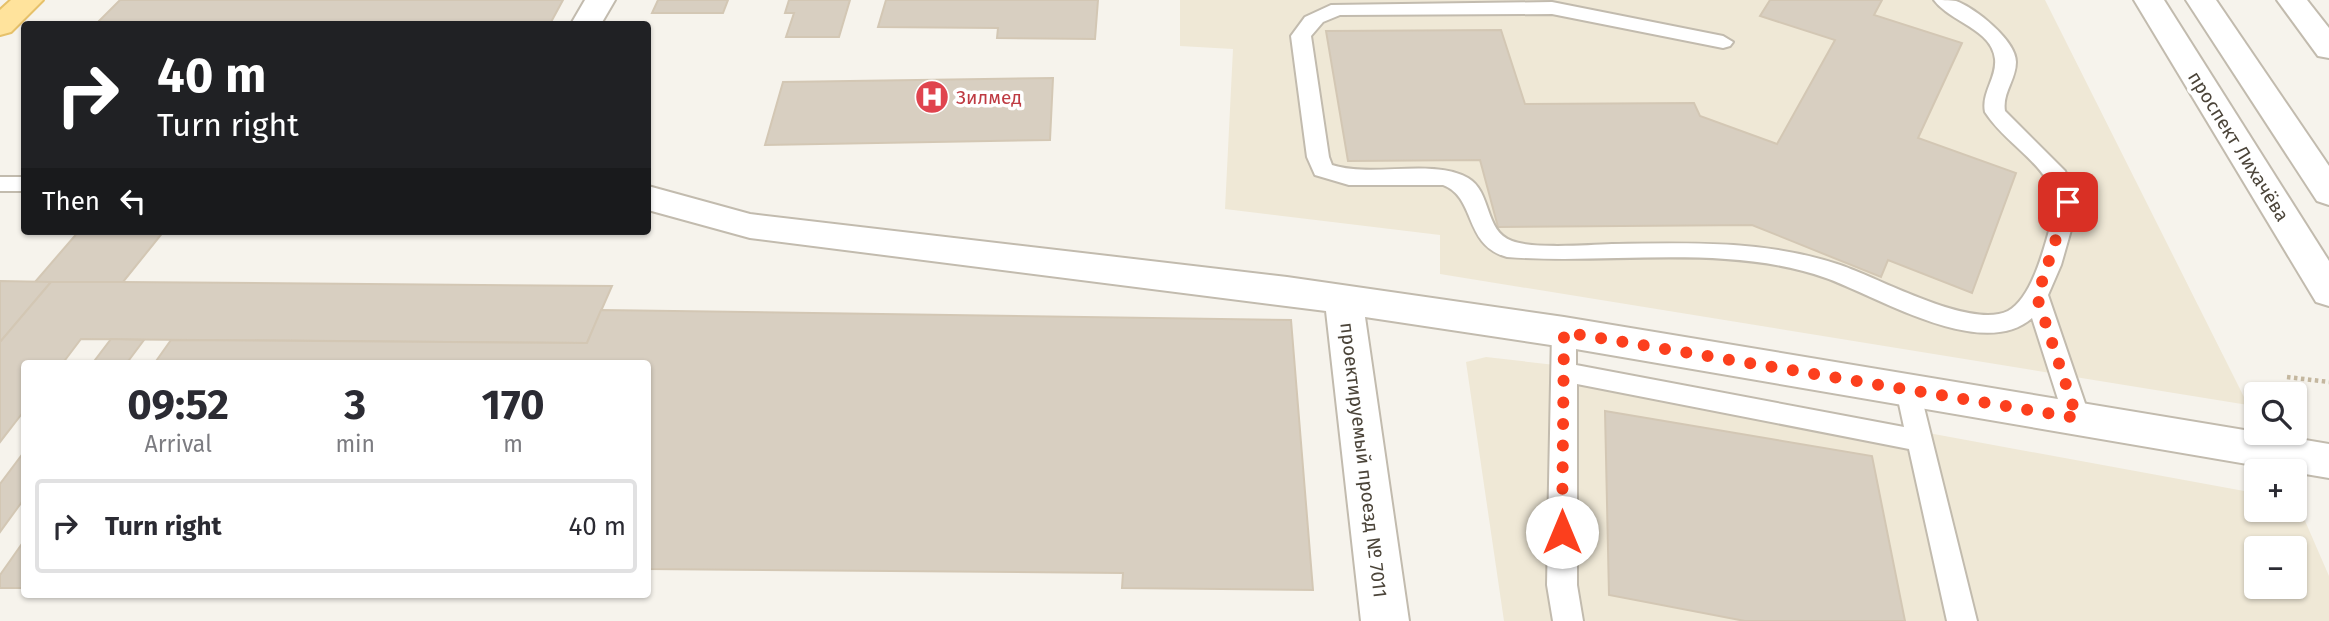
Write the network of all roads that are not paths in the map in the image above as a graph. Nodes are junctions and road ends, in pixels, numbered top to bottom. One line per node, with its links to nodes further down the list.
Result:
1 (28, 0): 9 (main road)
2 (600, 0): 8 (street)
3 (1943, 0): 17 (lane)
4 (2149, 0): 16 (street, проспект Лихачёва)
5 (2201, 0): 14 (street)
6 (2292, 0): 11 (street)
7 (1477, 4): 10 (lane); 17 (lane)
8 (588, 21)
9 (0, 26)
10 (1723, 42)
11 (2329, 50)
12 (0, 184): 13 (lane)
13 (21, 184)
14 (2329, 193)
15 (651, 199): 18 (street)
16 (2329, 292)
17 (2037, 297): 22 (lane)
18 (1344, 300): 19 (street); 25 (street, проектируемый проезд № 7011)
19 (1564, 332): 20 (lane); 21 (street)
20 (1563, 372): 23 (lane); 26 (lane)
21 (1909, 390): 22 (street); 23 (lane)
22 (2077, 418): 24 (street)
23 (1921, 441): 27 (lane)
24 (2329, 461)
25 (1385, 621)
26 (1568, 621)
27 (1962, 621)

